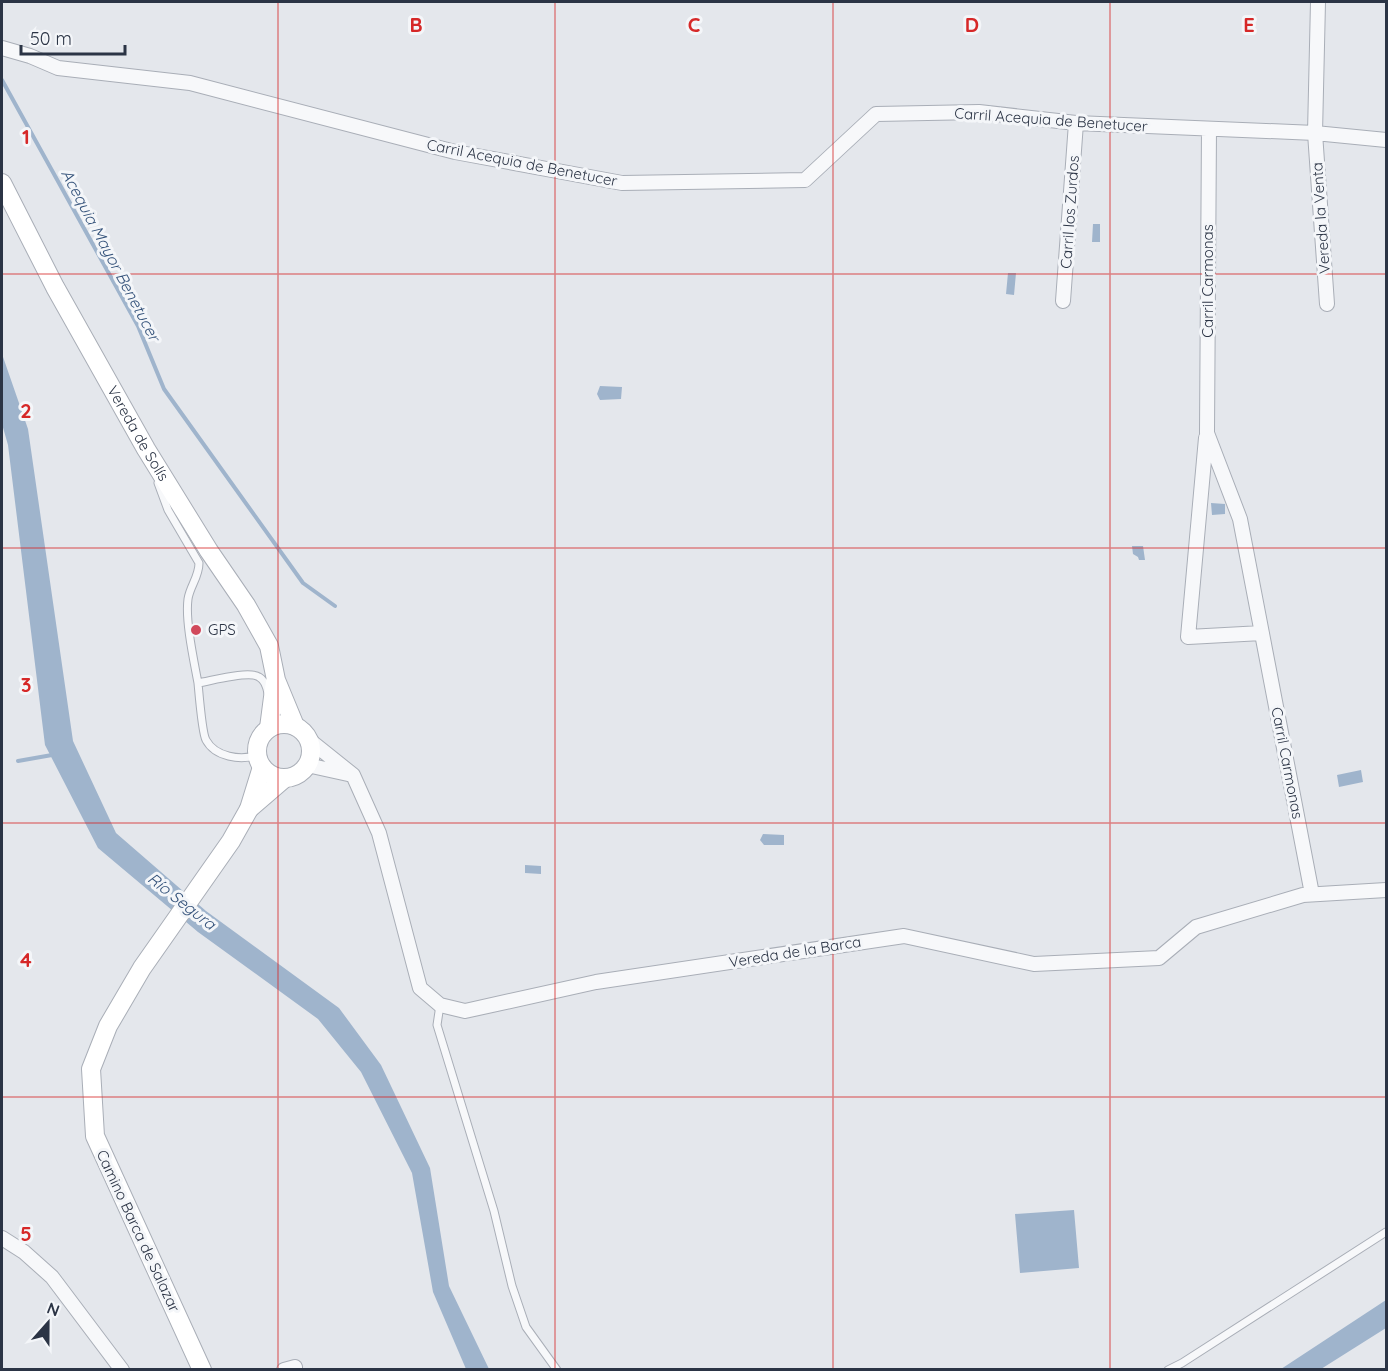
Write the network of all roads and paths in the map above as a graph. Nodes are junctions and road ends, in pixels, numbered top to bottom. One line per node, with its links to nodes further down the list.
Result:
1 (1318, 2): 5 (street, Vereda la Venta)
2 (2, 48): 3 (street, Carril Acequia de Benetucer)
3 (1076, 123): 4 (street, Carril Acequia de Benetucer); 8 (street, Carril los Zurdos)
4 (1209, 129): 5 (street, Carril Acequia de Benetucer); 10 (street, Carril Carmonas)
5 (1315, 133): 6 (street, Carril Acequia de Benetucer); 9 (street, Vereda la Venta)
6 (1386, 140)
7 (2, 183): 11 (street, Vereda de Solís)
8 (1063, 301)
9 (1327, 304)
10 (1207, 433): 12 (street, Carril Carmonas); 12 (street, Carril Carmonas)
11 (146, 449): 13 (street, Vereda de Solís); 14 (lane)
12 (1262, 633): 24 (street, Carril Carmonas)
13 (276, 680): 15 (street, Vereda de Solís); 17 (street, Vereda de Solís)
14 (198, 683): 15 (lane); 18 (lane)
15 (272, 706): 16 (street, Vereda de Solís)
16 (269, 728): 17 (street); 18 (street)
17 (302, 733): 19 (street); 20 (street)
18 (259, 761): 21 (street); 22 (street, Camino Barca de Salazar)
19 (307, 765): 20 (street); 21 (street)
20 (353, 775): 25 (street)
21 (285, 778): 22 (street, Camino Barca de Salazar)
22 (249, 809): 29 (street, Camino Barca de Salazar)
23 (1386, 890): 24 (street, Vereda de la Barca)
24 (1312, 894): 25 (street, Vereda de la Barca)
25 (440, 1005): 32 (lane)
26 (1386, 1232): 33 (lane)
27 (2, 1238): 28 (street)
28 (122, 1370)
29 (202, 1370)
30 (284, 1370): 31 (street)
31 (295, 1370)
32 (557, 1370)
33 (1168, 1370)

